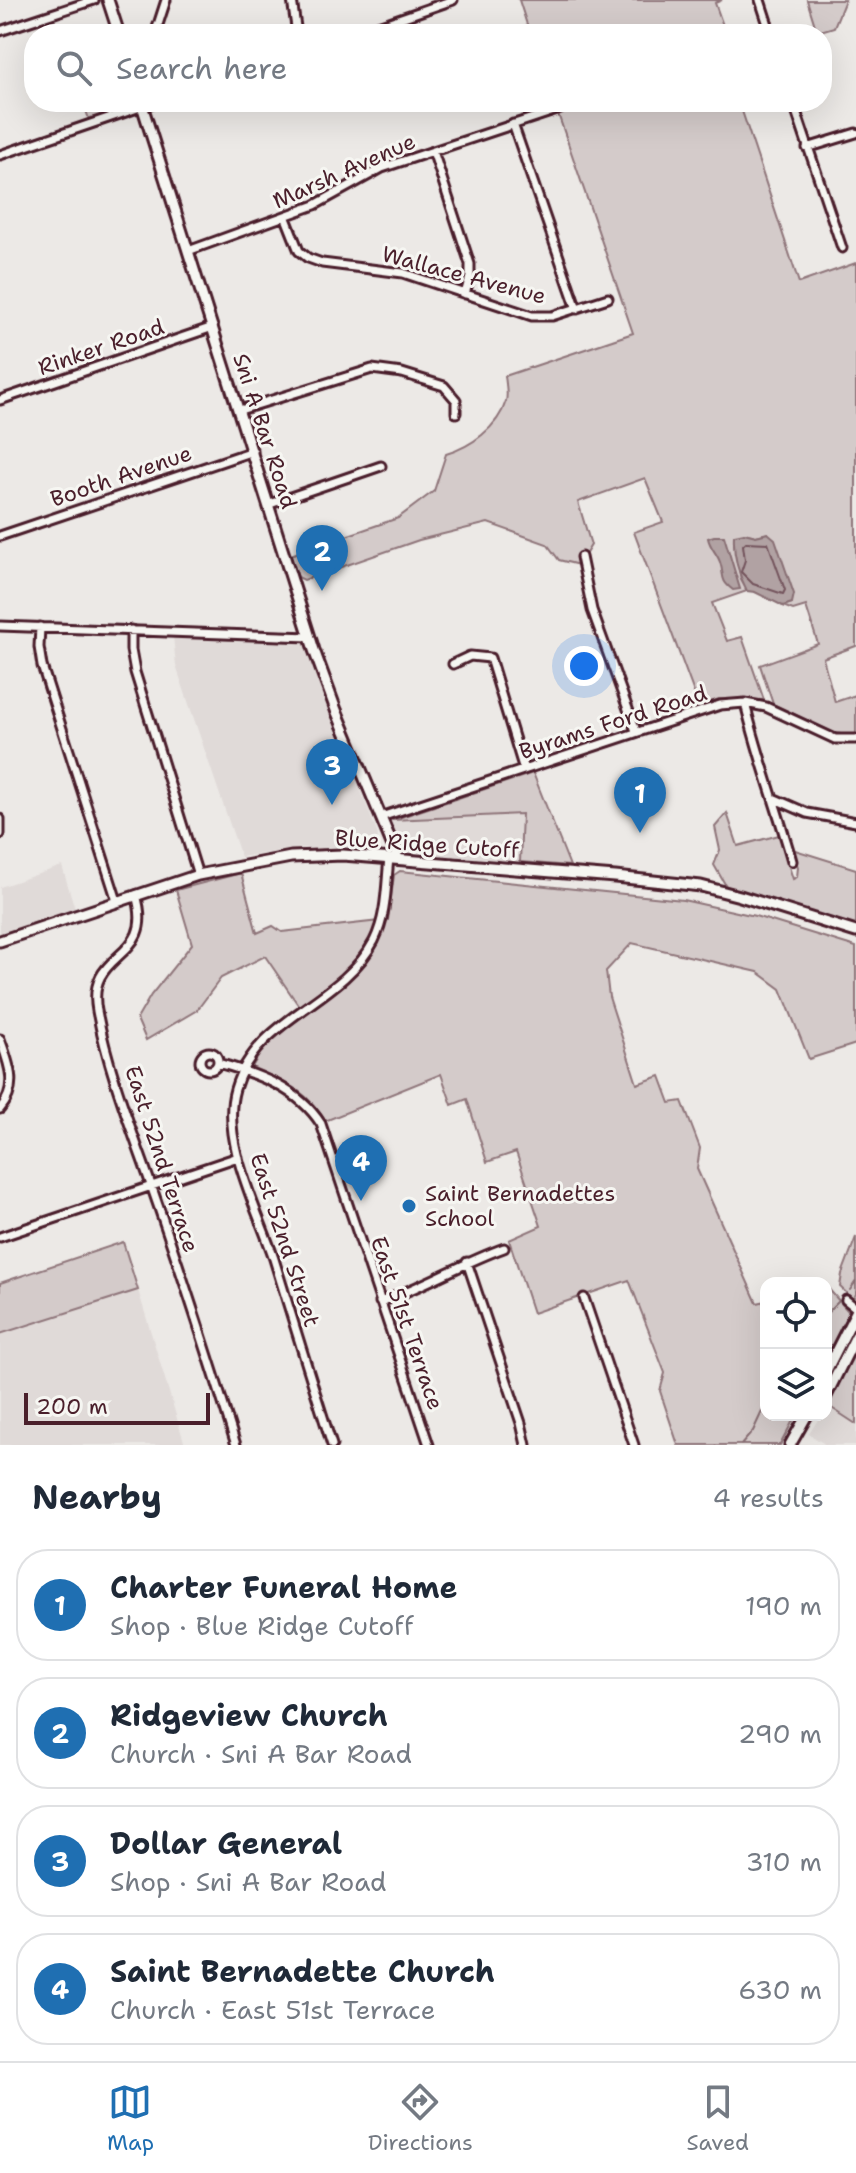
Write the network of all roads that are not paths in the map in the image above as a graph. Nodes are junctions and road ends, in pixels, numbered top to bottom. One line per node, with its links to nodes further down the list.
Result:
1 (94, 0): 12 (street)
2 (108, 0): 7 (main road)
3 (166, 0): 8 (street)
4 (292, 0): 9 (street)
5 (453, 0): 10 (street)
6 (760, 0): 11 (street)
7 (116, 24)
8 (158, 24)
9 (296, 24)
10 (384, 24)
11 (768, 24)
12 (0, 31)
13 (117, 112): 21 (street)
14 (145, 112): 24 (main road, Sni A Bar Road)
15 (551, 112): 17 (street, Marsh Avenue)
16 (796, 112): 19 (street)
17 (513, 124): 20 (street, Marsh Avenue); 27 (street)
18 (856, 133): 19 (street)
19 (807, 148): 23 (street)
20 (433, 151): 22 (street, Marsh Avenue); 25 (street)
21 (0, 155)
22 (286, 218): 24 (street, Marsh Avenue); 25 (street, Wallace Avenue)
23 (842, 248)
24 (188, 251): 28 (main road, Sni A Bar Road)
25 (465, 294): 27 (street, Wallace Avenue)
26 (608, 298): 27 (street, Wallace Avenue)
27 (577, 309)
28 (213, 327): 29 (street, Rinker Road); 30 (main road, Sni A Bar Road)
29 (0, 400)
30 (240, 410): 31 (street); 32 (main road, Sni A Bar Road)
31 (456, 413)
32 (253, 451): 34 (main road, Sni A Bar Road); 35 (street, Booth Avenue)
33 (381, 466): 34 (street)
34 (270, 504): 40 (main road, Sni A Bar Road)
35 (0, 536)
36 (581, 557): 43 (street)
37 (0, 626): 38 (street)
38 (40, 627): 39 (street); 55 (street)
39 (131, 630): 40 (street); 53 (street)
40 (310, 637): 47 (main road, Sni A Bar Road)
41 (453, 664): 45 (street)
42 (745, 703): 43 (street, Byrams Ford Road); 44 (street, Byrams Ford Road); 46 (street)
43 (636, 731): 45 (street, Byrams Ford Road)
44 (856, 739)
45 (524, 770): 47 (street, Byrams Ford Road)
46 (775, 799): 49 (street); 52 (street)
47 (381, 817): 51 (main road, Sni A Bar Road)
48 (0, 819): 50 (street)
49 (856, 822)
50 (1, 832)
51 (393, 858): 53 (main road, Blue Ridge Cutoff); 56 (main road, Blue Ridge Cutoff); 60 (street, Sni A Bar Road)
52 (792, 861)
53 (198, 875): 54 (main road, Blue Ridge Cutoff)
54 (136, 895): 55 (main road, Blue Ridge Cutoff); 63 (street, East 52nd Terrace)
55 (117, 901): 57 (main road, Blue Ridge Cutoff)
56 (856, 932)
57 (0, 941)
58 (0, 1039): 61 (street)
59 (218, 1063): 60 (street)
60 (243, 1070): 62 (street, East 52nd Street); 69 (street, East 51st Terrace)
61 (0, 1109)
62 (238, 1157): 63 (street); 76 (street, East 52nd Street)
63 (151, 1185): 64 (street); 75 (street, East 52nd Terrace)
64 (0, 1237)
65 (504, 1248): 66 (street)
66 (467, 1262): 69 (street); 78 (street)
67 (584, 1298): 79 (street)
68 (846, 1300): 70 (street)
69 (380, 1302): 77 (street, East 51st Terrace)
70 (856, 1310): 72 (main road)
71 (856, 1336): 73 (main road)
72 (832, 1359)
73 (832, 1384)
74 (806, 1421): 80 (main road)
75 (236, 1445)
76 (332, 1445)
77 (429, 1445)
78 (526, 1445)
79 (634, 1445)
80 (790, 1445)

